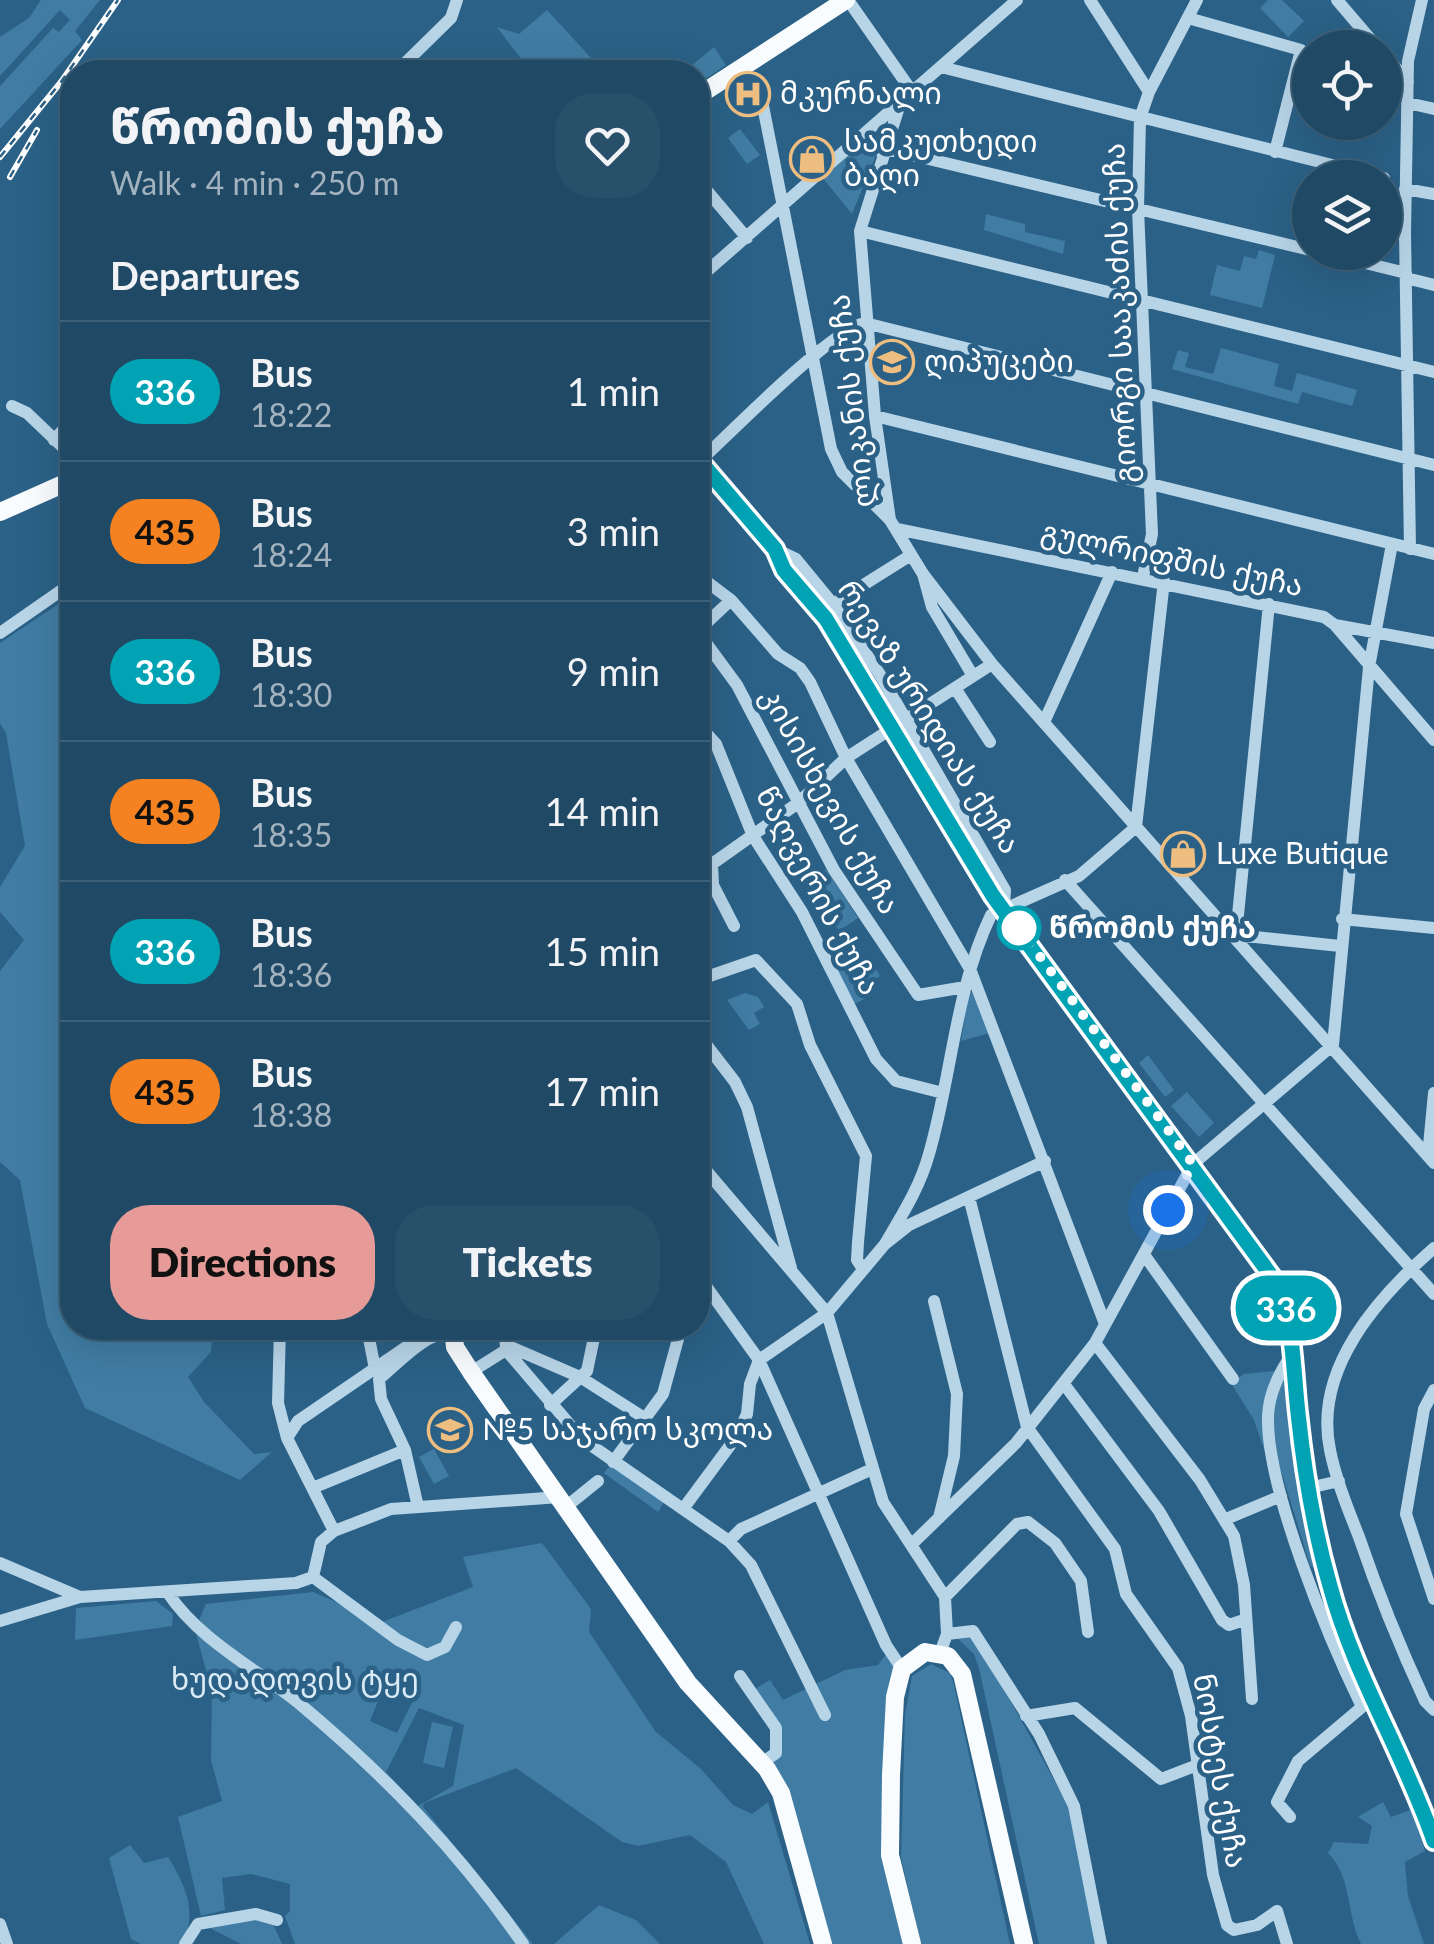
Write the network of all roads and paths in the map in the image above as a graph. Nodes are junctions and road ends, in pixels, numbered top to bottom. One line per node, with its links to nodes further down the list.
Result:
1 (456, 0): 10 (street)
2 (847, 0): 14 (main road); 16 (street)
3 (1018, 0): 11 (street)
4 (1090, 0): 15 (street)
5 (1197, 0): 8 (street, გიორგი სააკაძის ქუჩა)
6 (1337, 0): 9 (street)
7 (1422, 0): 13 (street)
8 (1188, 18): 15 (street, გიორგი სააკაძის ქუჩა); 25 (street)
9 (1363, 30)
10 (408, 60)
11 (941, 68): 16 (street); 21 (street)
12 (1402, 75): 13 (street)
13 (1408, 82): 17 (street)
14 (710, 88)
15 (1148, 92): 21 (street, გიორგი სააკაძის ქუჩა)
16 (913, 93): 19 (street)
17 (1408, 102): 20 (street); 29 (street)
18 (763, 106): 32 (street)
19 (899, 107): 22 (street); 23 (street, ლიკანის ქუჩა)
20 (1434, 109)
21 (1140, 118): 25 (street); 33 (street, გიორგი სააკაძის ქუჩა)
22 (876, 126): 23 (street); 24 (street); 26 (street)
23 (888, 137): 26 (street, ლიკანის ქუჩა)
24 (856, 143): 26 (street); 32 (street)
25 (1275, 152): 27 (street)
26 (882, 153): 33 (street); 34 (street, ლიკანის ქუჩა)
27 (1309, 160)
28 (1402, 185): 29 (street)
29 (1405, 186): 31 (street); 39 (street)
30 (710, 194): 35 (street)
31 (1434, 194)
32 (782, 206): 35 (street); 43 (street)
33 (1138, 209): 36 (street); 41 (street, გიორგი სააკაძის ქუჩა)
34 (860, 231): 41 (street); 42 (street, ლიკანის ქუჩა)
35 (747, 238): 37 (street)
36 (1292, 246)
37 (710, 270)
38 (1384, 270): 39 (street)
39 (1406, 276): 40 (street); 44 (street)
40 (1434, 285)
41 (1142, 302): 44 (street); 46 (street, გიორგი სააკაძის ქუჩა)
42 (865, 323): 43 (street); 46 (street); 48 (street, ლიკანის ქუჩა)
43 (811, 361): 52 (street); 59 (street)
44 (1408, 366): 45 (street); 53 (street)
45 (1434, 372)
46 (1145, 390): 53 (street); 56 (street, გიორგი სააკაძის ქუჩა)
47 (12, 406): 50 (street)
48 (874, 416): 56 (street); 59 (street, ლიკანის ქუჩა)
49 (60, 433): 50 (street)
50 (54, 440): 51 (street)
51 (60, 445)
52 (710, 450)
53 (1411, 458): 54 (street); 62 (street)
54 (1434, 464)
55 (710, 475): 61 (street, რევაზ ურიდიას ქუჩა)
56 (1151, 482): 60 (street); 69 (street, გიორგი სააკაძის ქუჩა)
57 (60, 485): 58 (main road)
58 (0, 512)
59 (893, 525): 63 (street, ლიკანის ქუჩა); 67 (street, გულრიფშის ქუჩა)
60 (1392, 544): 62 (street); 78 (street)
61 (775, 549): 65 (street, რევაზ ურიდიას ქუჩა); 66 (street, რევაზ ურიდიას ქუჩა)
62 (1410, 549): 64 (street)
63 (911, 554): 68 (street, ლიკანის ქუჩა); 74 (street)
64 (1434, 554)
65 (796, 559): 66 (street); 74 (street, რევაზ ურიდიას ქუჩა)
66 (784, 570): 87 (street, რევაზ ურიდიას ქუჩა)
67 (1112, 572): 69 (street, გულრიფშის ქუჩა); 86 (street)
68 (923, 574): 82 (street, ლიკანის ქუჩა); 84 (street)
69 (1143, 577): 70 (street, გულრიფშის ქუჩა)
70 (1164, 581): 75 (street, გულრიფშის ქუჩა); 93 (street)
71 (710, 584): 73 (street)
72 (60, 591): 79 (street)
73 (732, 600): 76 (street); 91 (street)
74 (834, 604): 87 (street, რევაზ ურიდიას ქუჩა)
75 (1269, 604): 77 (street, გულრიფშის ქუჩა); 102 (street)
76 (710, 620)
77 (1335, 624): 78 (street, გულრიფშის ქუჩა); 83 (street)
78 (1374, 629): 80 (street, გულრიფშის ქუჩა); 83 (street)
79 (0, 633)
80 (1434, 643)
81 (710, 648): 92 (street, კისისხევის ქუჩა)
82 (992, 664): 84 (street); 86 (street, ლიკანის ქუჩა)
83 (1369, 667): 89 (street); 99 (street)
84 (973, 676): 85 (street)
85 (955, 688): 87 (street); 90 (street)
86 (1045, 720): 93 (street, ლიკანის ქუჩა)
87 (900, 723): 91 (street); 98 (street, რევაზ ურიდიას ქუჩა)
88 (710, 737): 94 (street, წაღვერის ქუჩა)
89 (1434, 740)
90 (990, 742)
91 (846, 758): 92 (street); 104 (street)
92 (798, 803): 94 (street); 106 (street, კისისხევის ქუჩა)
93 (1136, 827): 96 (street); 102 (street, ლიკანის ქუჩა)
94 (753, 836): 97 (street); 109 (street, წაღვერის ქუჩა)
95 (710, 877): 97 (street)
96 (1066, 880): 98 (street); 111 (street)
97 (713, 885): 100 (street)
98 (1004, 906): 104 (street); 114 (street, რევაზ ურიდიას ქუჩა)
99 (1342, 919): 101 (street); 103 (street)
100 (734, 926)
101 (1434, 928)
102 (1236, 934): 103 (street); 107 (street, ლიკანის ქუჩა)
103 (1340, 946): 107 (street)
104 (970, 969): 106 (street); 113 (street)
105 (710, 976): 122 (street)
106 (965, 986): 109 (street)
107 (1333, 1045): 111 (street); 112 (street, ლიკანის ქუჩა)
108 (710, 1050): 120 (street)
109 (943, 1094): 117 (street)
110 (1434, 1094): 112 (street)
111 (1262, 1105): 114 (street); 121 (street)
112 (1431, 1160)
113 (1046, 1161): 116 (street); 127 (street)
114 (1193, 1164): 119 (street); 138 (street, რევაზ ურიდიას ქუჩა)
115 (710, 1177): 120 (street)
116 (969, 1196): 117 (street); 148 (street, ნოსტეს ქუჩა)
117 (884, 1244): 122 (street)
118 (1434, 1248): 121 (street)
119 (1145, 1256): 127 (street); 143 (street)
120 (791, 1268): 126 (street)
121 (1411, 1268): 124 (street); 154 (street)
122 (863, 1269): 126 (street)
123 (710, 1292): 139 (street)
124 (1434, 1294)
125 (934, 1301): 163 (street)
126 (827, 1312): 139 (street); 152 (street)
127 (1105, 1324): 136 (street)
128 (280, 1340): 149 (street)
129 (369, 1340): 140 (street)
130 (414, 1340): 140 (street)
131 (429, 1340): 150 (street)
132 (454, 1340): 141 (main road)
133 (506, 1340): 137 (street)
134 (594, 1340): 142 (street)
135 (678, 1340): 147 (street)
136 (1095, 1343): 144 (street); 162 (street)
137 (506, 1348): 141 (street); 142 (street); 146 (street)
138 (1293, 1353): 156 (street, რევაზ ურიდიას ქუჩა); 158 (street)
139 (758, 1360): 157 (street); 161 (street)
140 (375, 1369): 149 (street)
141 (470, 1372): 159 (main road)
142 (580, 1377): 146 (street); 147 (street)
143 (1234, 1379)
144 (1064, 1384): 148 (street); 174 (street)
145 (1434, 1390): 172 (street)
146 (550, 1405): 151 (street)
147 (646, 1419): 151 (street)
148 (1027, 1427): 163 (street); 186 (street, ნოსტეს ქუჩა)
149 (288, 1438): 155 (street)
150 (405, 1450): 155 (street); 160 (street)
151 (614, 1462): 161 (street)
152 (870, 1470): 157 (street); 166 (street)
153 (598, 1481): 159 (street)
154 (1339, 1481): 156 (street); 182 (street)
155 (315, 1487): 164 (street)
156 (1309, 1488): 187 (street, რევაზ ურიდიას ქუჩა)
157 (817, 1495): 165 (street); 179 (street)
158 (1281, 1496): 162 (street); 188 (street)
159 (564, 1502): 160 (street); 185 (main road)
160 (418, 1507): 164 (street)
161 (682, 1509): 165 (street)
162 (1226, 1518): 174 (street)
163 (938, 1524): 166 (street)
164 (334, 1531): 168 (street)
165 (729, 1542): 183 (street)
166 (912, 1545): 170 (street)
167 (0, 1563): 171 (street)
168 (313, 1577): 169 (street); 175 (street)
169 (168, 1592): 171 (street); 194 (street)
170 (945, 1596): 176 (street); 177 (street)
171 (80, 1598): 173 (street)
172 (1434, 1599)
173 (0, 1620)
174 (1244, 1620): 181 (street)
175 (456, 1627)
176 (1088, 1632)
177 (947, 1634): 178 (street); 184 (street)
178 (940, 1653): 179 (main road); 197 (main road)
179 (902, 1669): 196 (main road)
180 (740, 1676): 185 (street)
181 (1252, 1700)
182 (1434, 1710)
183 (825, 1715)
184 (1026, 1716): 186 (street); 198 (street)
185 (763, 1762): 195 (main road)
186 (1200, 1764): 199 (street, ნოსტეს ქუჩა)
187 (1429, 1807): 189 (street, რევაზ ურიდიას ქუჩა)
188 (1290, 1817)
189 (1434, 1841)
190 (277, 1920): 193 (street)
191 (0, 1924): 192 (street)
192 (7, 1944)
193 (185, 1944)
194 (523, 1944)
195 (823, 1944)
196 (912, 1944)
197 (1024, 1944)
198 (1101, 1944)
199 (1287, 1944)

